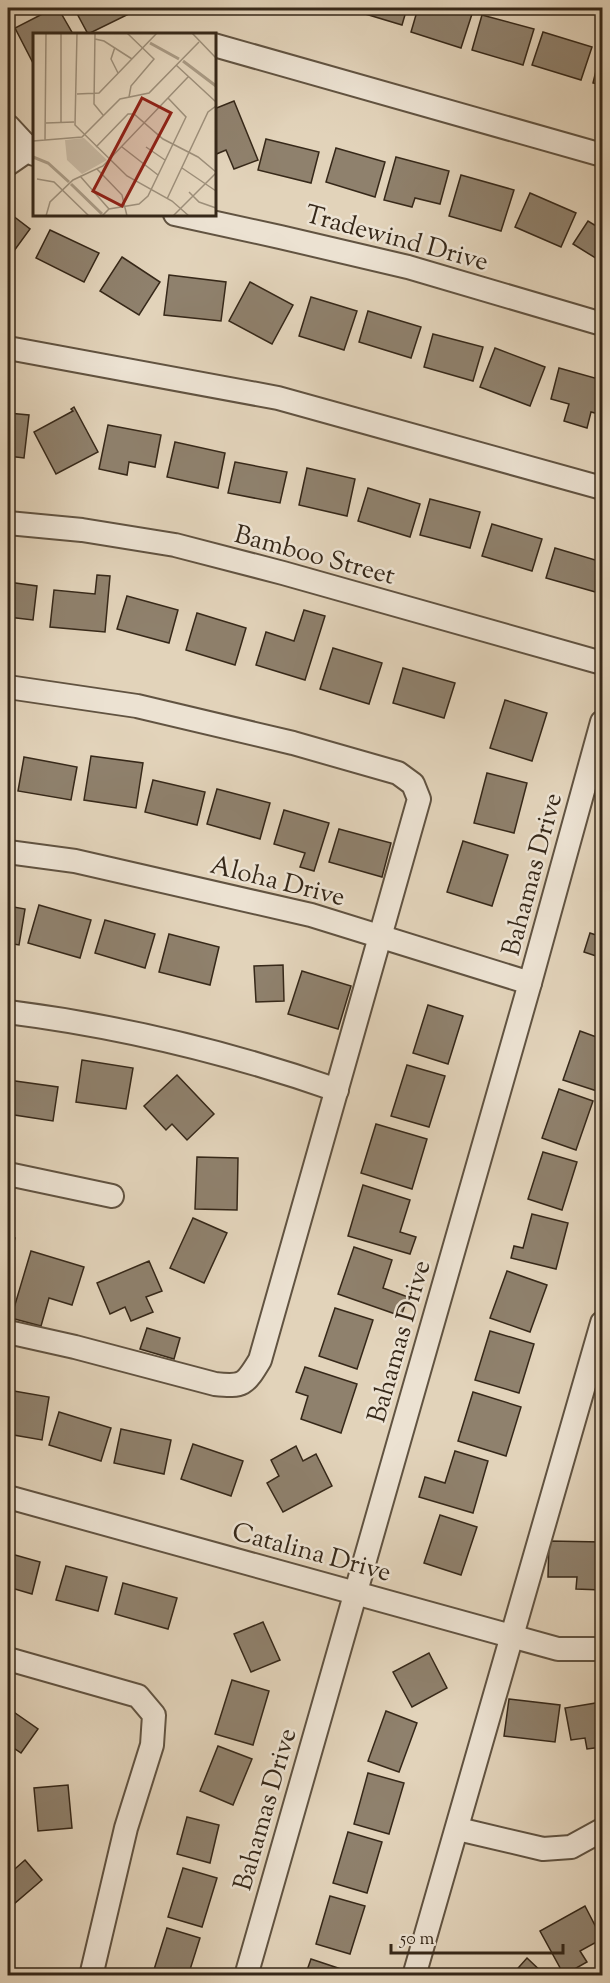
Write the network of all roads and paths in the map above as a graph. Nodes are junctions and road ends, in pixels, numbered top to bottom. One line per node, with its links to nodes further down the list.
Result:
1 (216, 46): 4 (street)
2 (8, 126): 3 (street)
3 (33, 150): 5 (street)
4 (603, 155)
5 (8, 164)
6 (184, 216): 7 (street, Tradewind Drive)
7 (603, 324)
8 (8, 348): 9 (street)
9 (603, 488)
10 (8, 523): 11 (street, Bamboo Street)
11 (603, 663)
12 (8, 687): 15 (street)
13 (603, 722): 16 (street, Bahamas Drive)
14 (8, 852): 15 (street, Aloha Drive)
15 (381, 937): 16 (street, Aloha Drive); 18 (street)
16 (530, 983): 24 (street, Bahamas Drive)
17 (8, 1012): 18 (street)
18 (337, 1090): 22 (street)
19 (8, 1174): 20 (street)
20 (112, 1196)
21 (603, 1323): 25 (street)
22 (8, 1332)
23 (8, 1497): 24 (street, Catalina Drive)
24 (356, 1593): 25 (street, Catalina Drive); 31 (street, Bahamas Drive)
25 (513, 1636): 26 (street, Catalina Drive); 28 (street)
26 (603, 1649)
27 (8, 1659): 30 (street)
28 (458, 1829): 29 (street); 32 (street)
29 (603, 1830)
30 (91, 1976)
31 (246, 1976)
32 (414, 1976)

